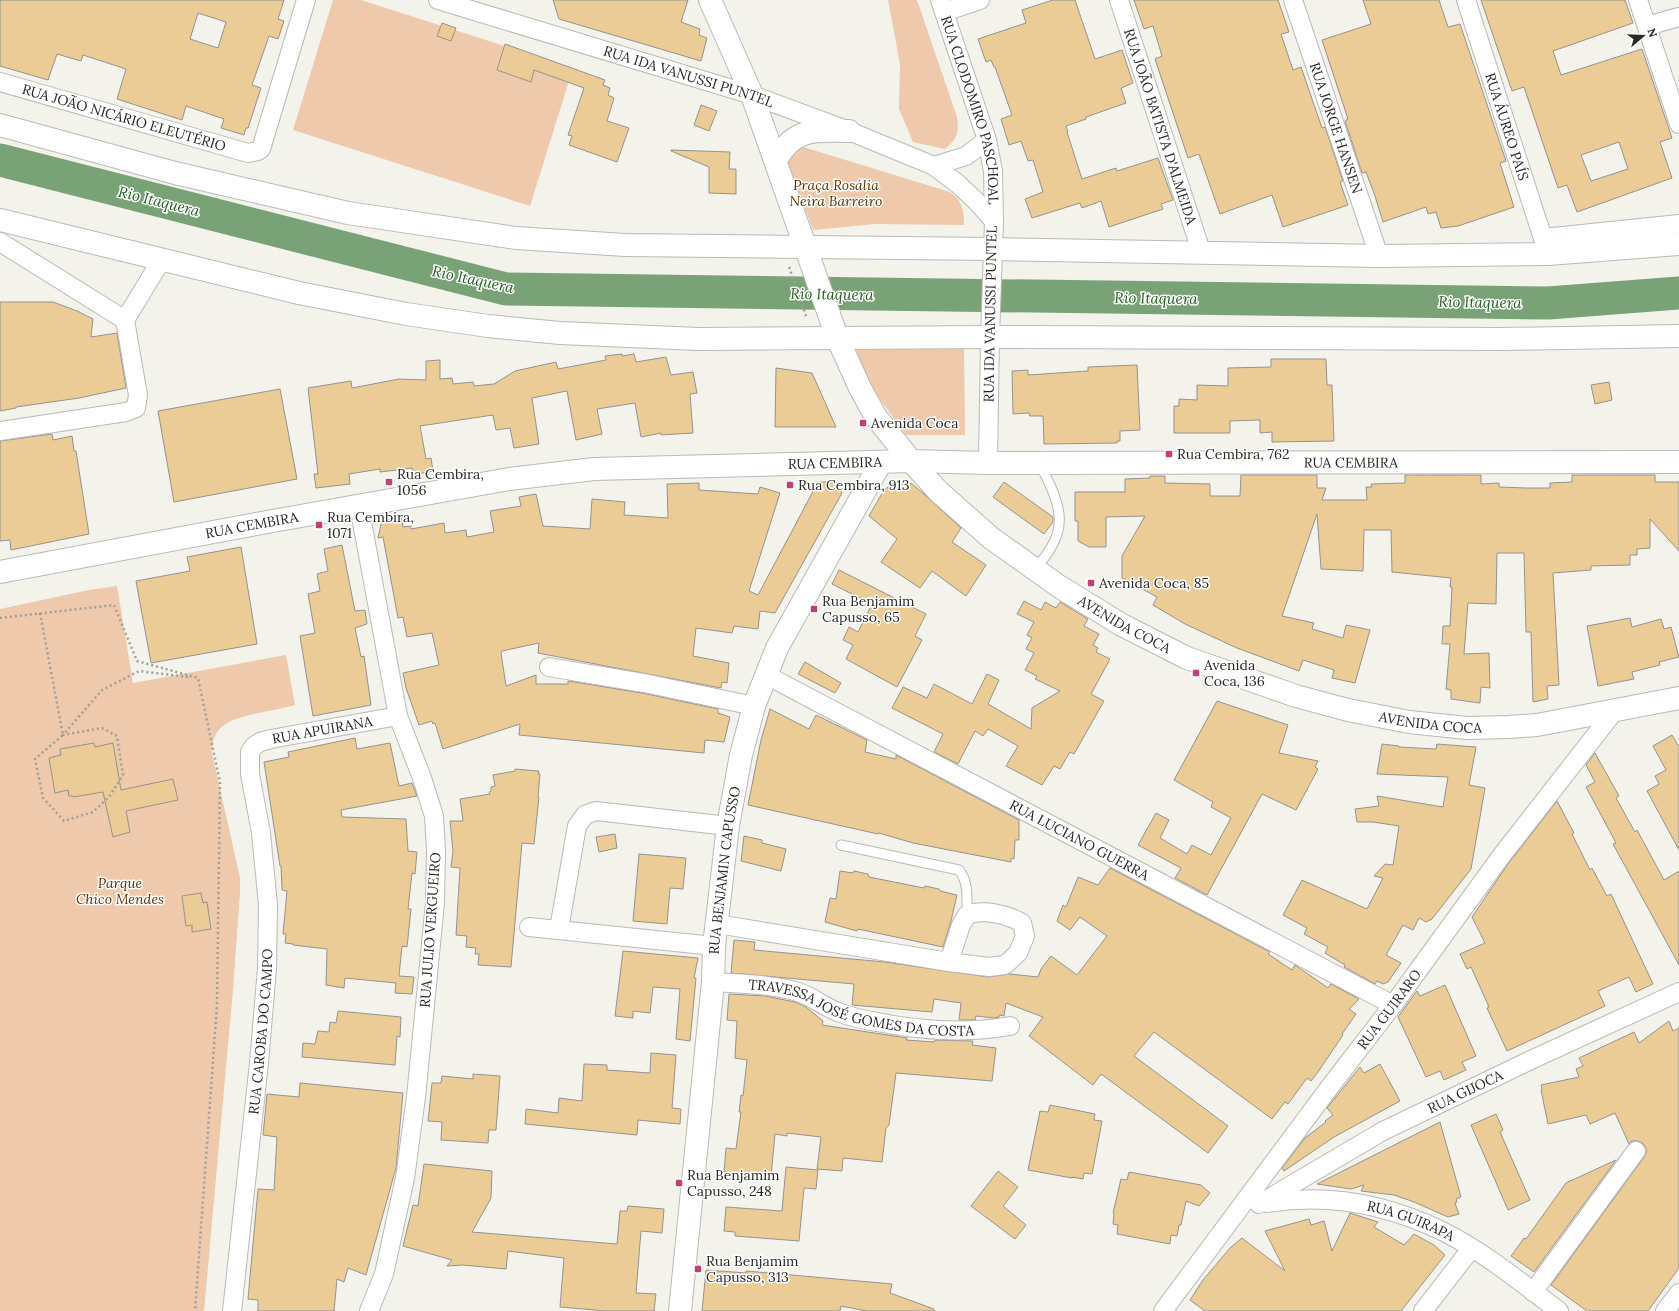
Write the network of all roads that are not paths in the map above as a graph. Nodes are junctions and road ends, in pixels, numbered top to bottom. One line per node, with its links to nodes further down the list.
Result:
1 (306, 0): 13 (street, RUA JOÃO NICÁRIO ELEUTÉRIO)
2 (438, 0): 9 (street, RUA IDA VANUSSI PUNTEL)
3 (710, 0): 14 (street, AVENIDA COCA)
4 (980, 0): 10 (street)
5 (1119, 0): 29 (street, RUA JOÃO BATISTA D'ALMEIDA)
6 (1293, 0): 30 (street, RUA JORGE HANSEN)
7 (1466, 0): 26 (street, RUA ÁUREO PAÍS)
8 (1638, 0): 12 (street)
9 (475, 6): 14 (street, RUA IDA VANUSSI PUNTEL)
10 (942, 6): 18 (street, RUA CLODOMIRO PASCHOAL)
11 (1679, 17): 12 (street)
12 (1647, 26): 15 (street)
13 (0, 82)
14 (752, 95): 17 (street, RUA IDA VANUSSI PUNTEL); 19 (street, AVENIDA COCA)
15 (1679, 124)
16 (0, 125): 28 (street)
17 (849, 131): 19 (street); 20 (street, RUA IDA VANUSSI PUNTEL)
18 (987, 140): 20 (street); 22 (street, RUA CLODOMIRO PASCHOAL)
19 (775, 160): 28 (street, AVENIDA COCA)
20 (934, 166): 22 (street, RUA IDA VANUSSI PUNTEL)
21 (0, 220): 31 (street)
22 (994, 221): 27 (street, RUA IDA VANUSSI PUNTEL)
23 (1679, 224): 26 (street)
24 (0, 242): 32 (street)
25 (1679, 244): 26 (street)
26 (1546, 246): 30 (street)
27 (993, 249): 28 (street); 29 (street); 34 (street, RUA IDA VANUSSI PUNTEL)
28 (806, 251): 33 (street, AVENIDA COCA)
29 (1202, 254): 30 (street)
30 (1379, 256)
31 (162, 259): 32 (street); 33 (street)
32 (125, 320): 36 (street)
33 (834, 330): 34 (street); 37 (street, AVENIDA COCA)
34 (990, 330): 35 (street); 40 (street, RUA IDA VANUSSI PUNTEL)
35 (1679, 336)
36 (0, 431)
37 (911, 461): 38 (street, RUA CEMBIRA); 40 (street, RUA CEMBIRA); 43 (street, AVENIDA COCA)
38 (881, 462): 42 (street, RUA CEMBIRA); 46 (street, RUA BENJAMIN CAPUSSO)
39 (1679, 462): 41 (street, RUA CEMBIRA)
40 (988, 463): 41 (street, RUA CEMBIRA)
41 (1040, 463): 43 (lane)
42 (359, 506): 44 (street, RUA CEMBIRA); 50 (street, RUA JULIO VERGUEIRO)
43 (1035, 569): 49 (street, AVENIDA COCA)
44 (0, 572)
45 (549, 667): 48 (street)
46 (766, 674): 48 (street, RUA BENJAMIN CAPUSSO); 62 (street, RUA LUCIANO GUERRA)
47 (1679, 698): 49 (street, AVENIDA COCA)
48 (754, 706): 52 (street, RUA BENJAMIN CAPUSSO)
49 (1616, 709): 62 (street, RUA GUIRARO)
50 (398, 716): 51 (street, RUA APUIRANA); 71 (street, RUA JULIO VERGUEIRO)
51 (250, 752): 70 (street, RUA CAROBA DO CAMPO)
52 (728, 826): 55 (street, RUA BENJAMIN CAPUSSO); 57 (street)
53 (841, 845): 54 (lane)
54 (967, 915): 59 (street); 59 (street)
55 (717, 924): 58 (street, RUA BENJAMIN CAPUSSO); 59 (street)
56 (529, 926): 57 (street)
57 (559, 929): 58 (street)
58 (714, 946): 60 (street, RUA BENJAMIN CAPUSSO)
59 (949, 962)
60 (713, 982): 63 (street, TRAVESSA JOSÉ GOMES DA COSTA); 72 (street, RUA BENJAMIN CAPUSSO)
61 (1679, 992): 65 (street, RUA GIJOCA)
62 (1393, 1005): 66 (street, RUA GUIRARO)
63 (1010, 1026)
64 (1636, 1151): 68 (street)
65 (1259, 1204): 66 (street, RUA GUIRAPA); 67 (street, RUA GUIRAPA)
66 (1239, 1208): 73 (street, RUA GUIRARO)
67 (1471, 1248): 68 (street, RUA GUIRAPA); 74 (street)
68 (1533, 1292): 75 (street, RUA GUIRAPA)
69 (1679, 1293): 76 (street)
70 (232, 1311)
71 (369, 1311)
72 (680, 1311)
73 (1163, 1311)
74 (1423, 1311)
75 (1559, 1311)
76 (1666, 1311)

